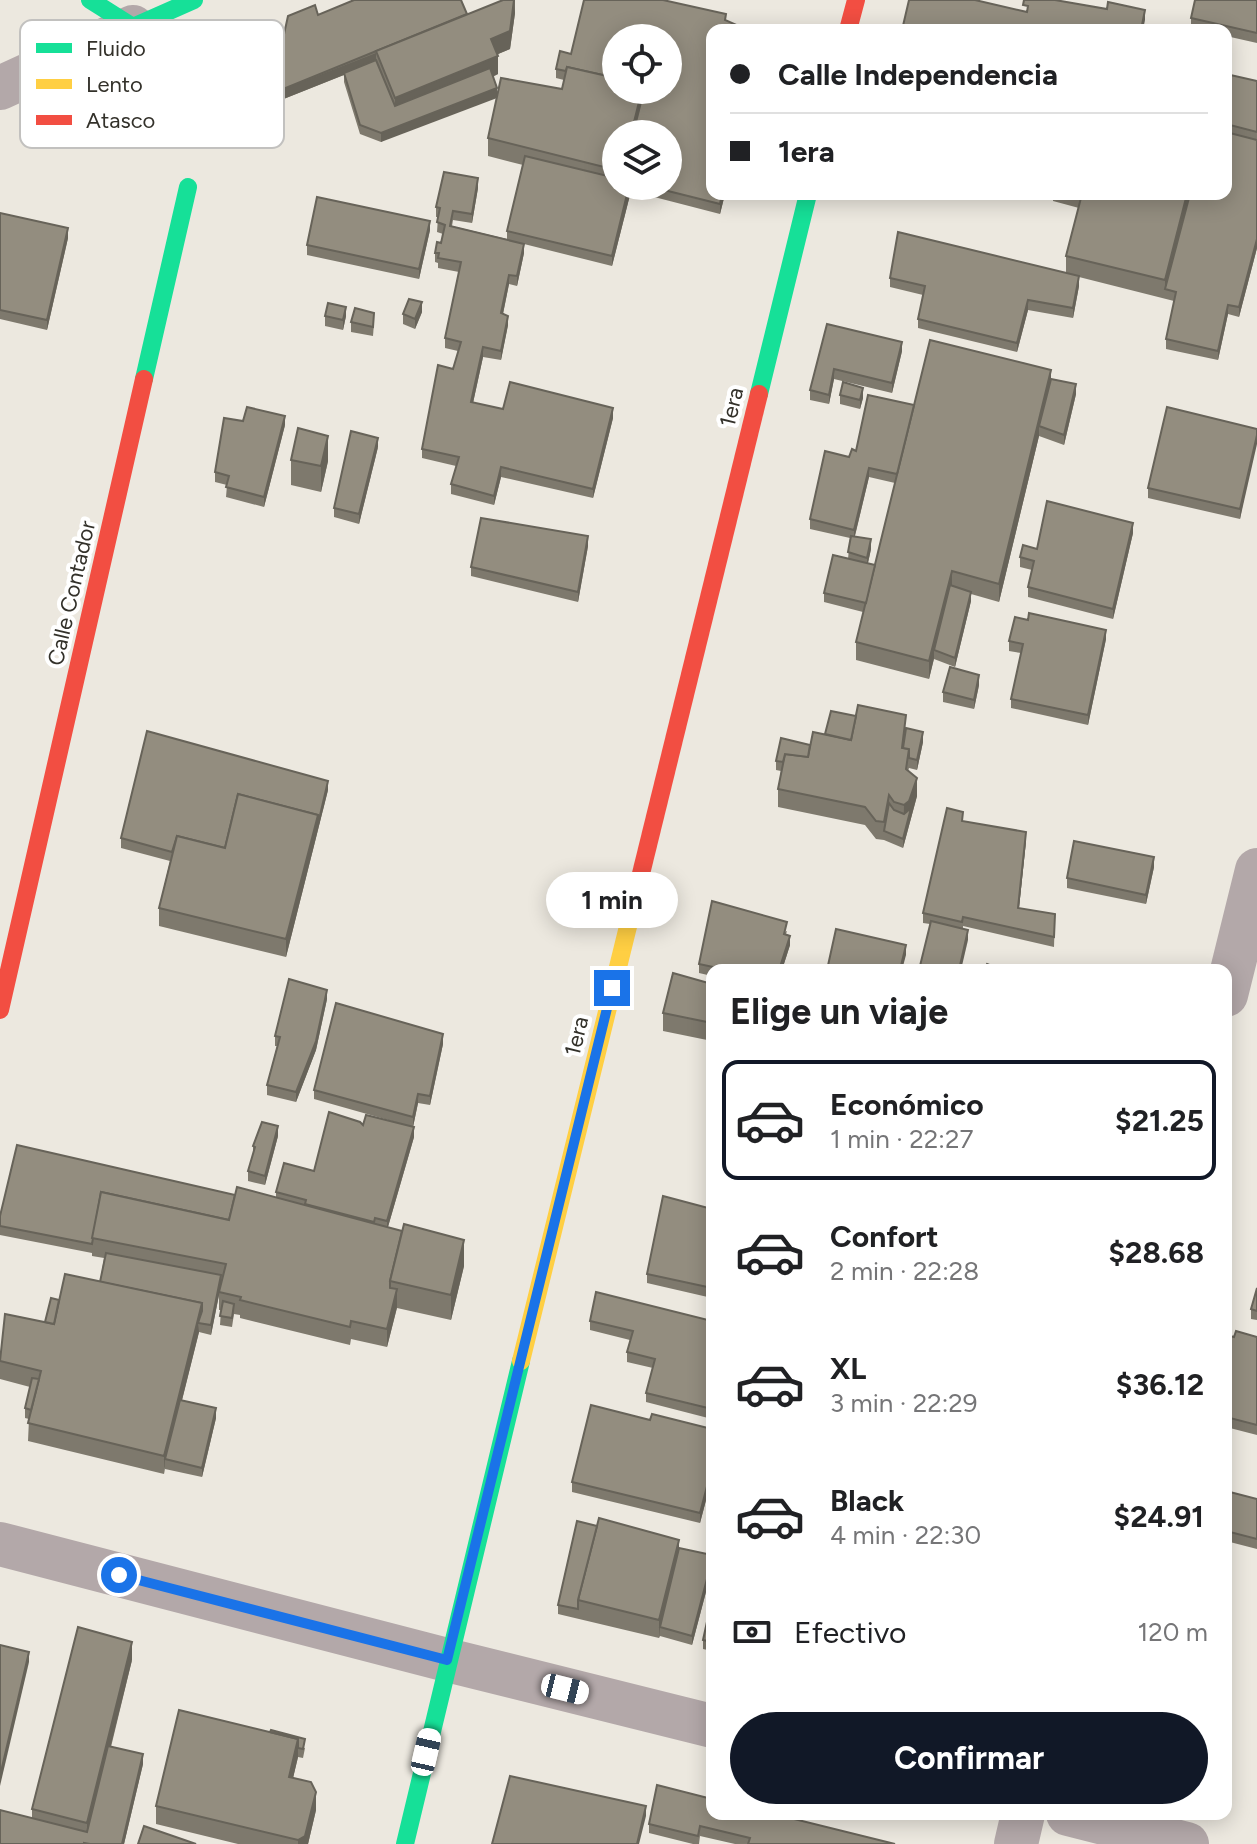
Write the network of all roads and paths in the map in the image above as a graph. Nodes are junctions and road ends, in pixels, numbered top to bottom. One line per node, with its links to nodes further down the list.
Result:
1 (90, 0): 4 (street)
2 (194, 0): 5 (street)
3 (856, 0): 6 (street)
4 (122, 20)
5 (149, 20)
6 (850, 24)
7 (20, 79): 8 (street)
8 (0, 88)
9 (188, 187): 13 (street, Calle Contador)
10 (807, 200): 15 (street, 1era)
11 (1257, 870): 12 (street)
12 (1232, 971)
13 (0, 1010)
14 (0, 1544): 15 (street)
15 (447, 1660): 16 (street); 19 (street, 1era)
16 (706, 1725)
17 (1022, 1820): 20 (street)
18 (1092, 1820): 21 (street)
19 (405, 1844)
20 (1016, 1844)
21 (1187, 1844)

